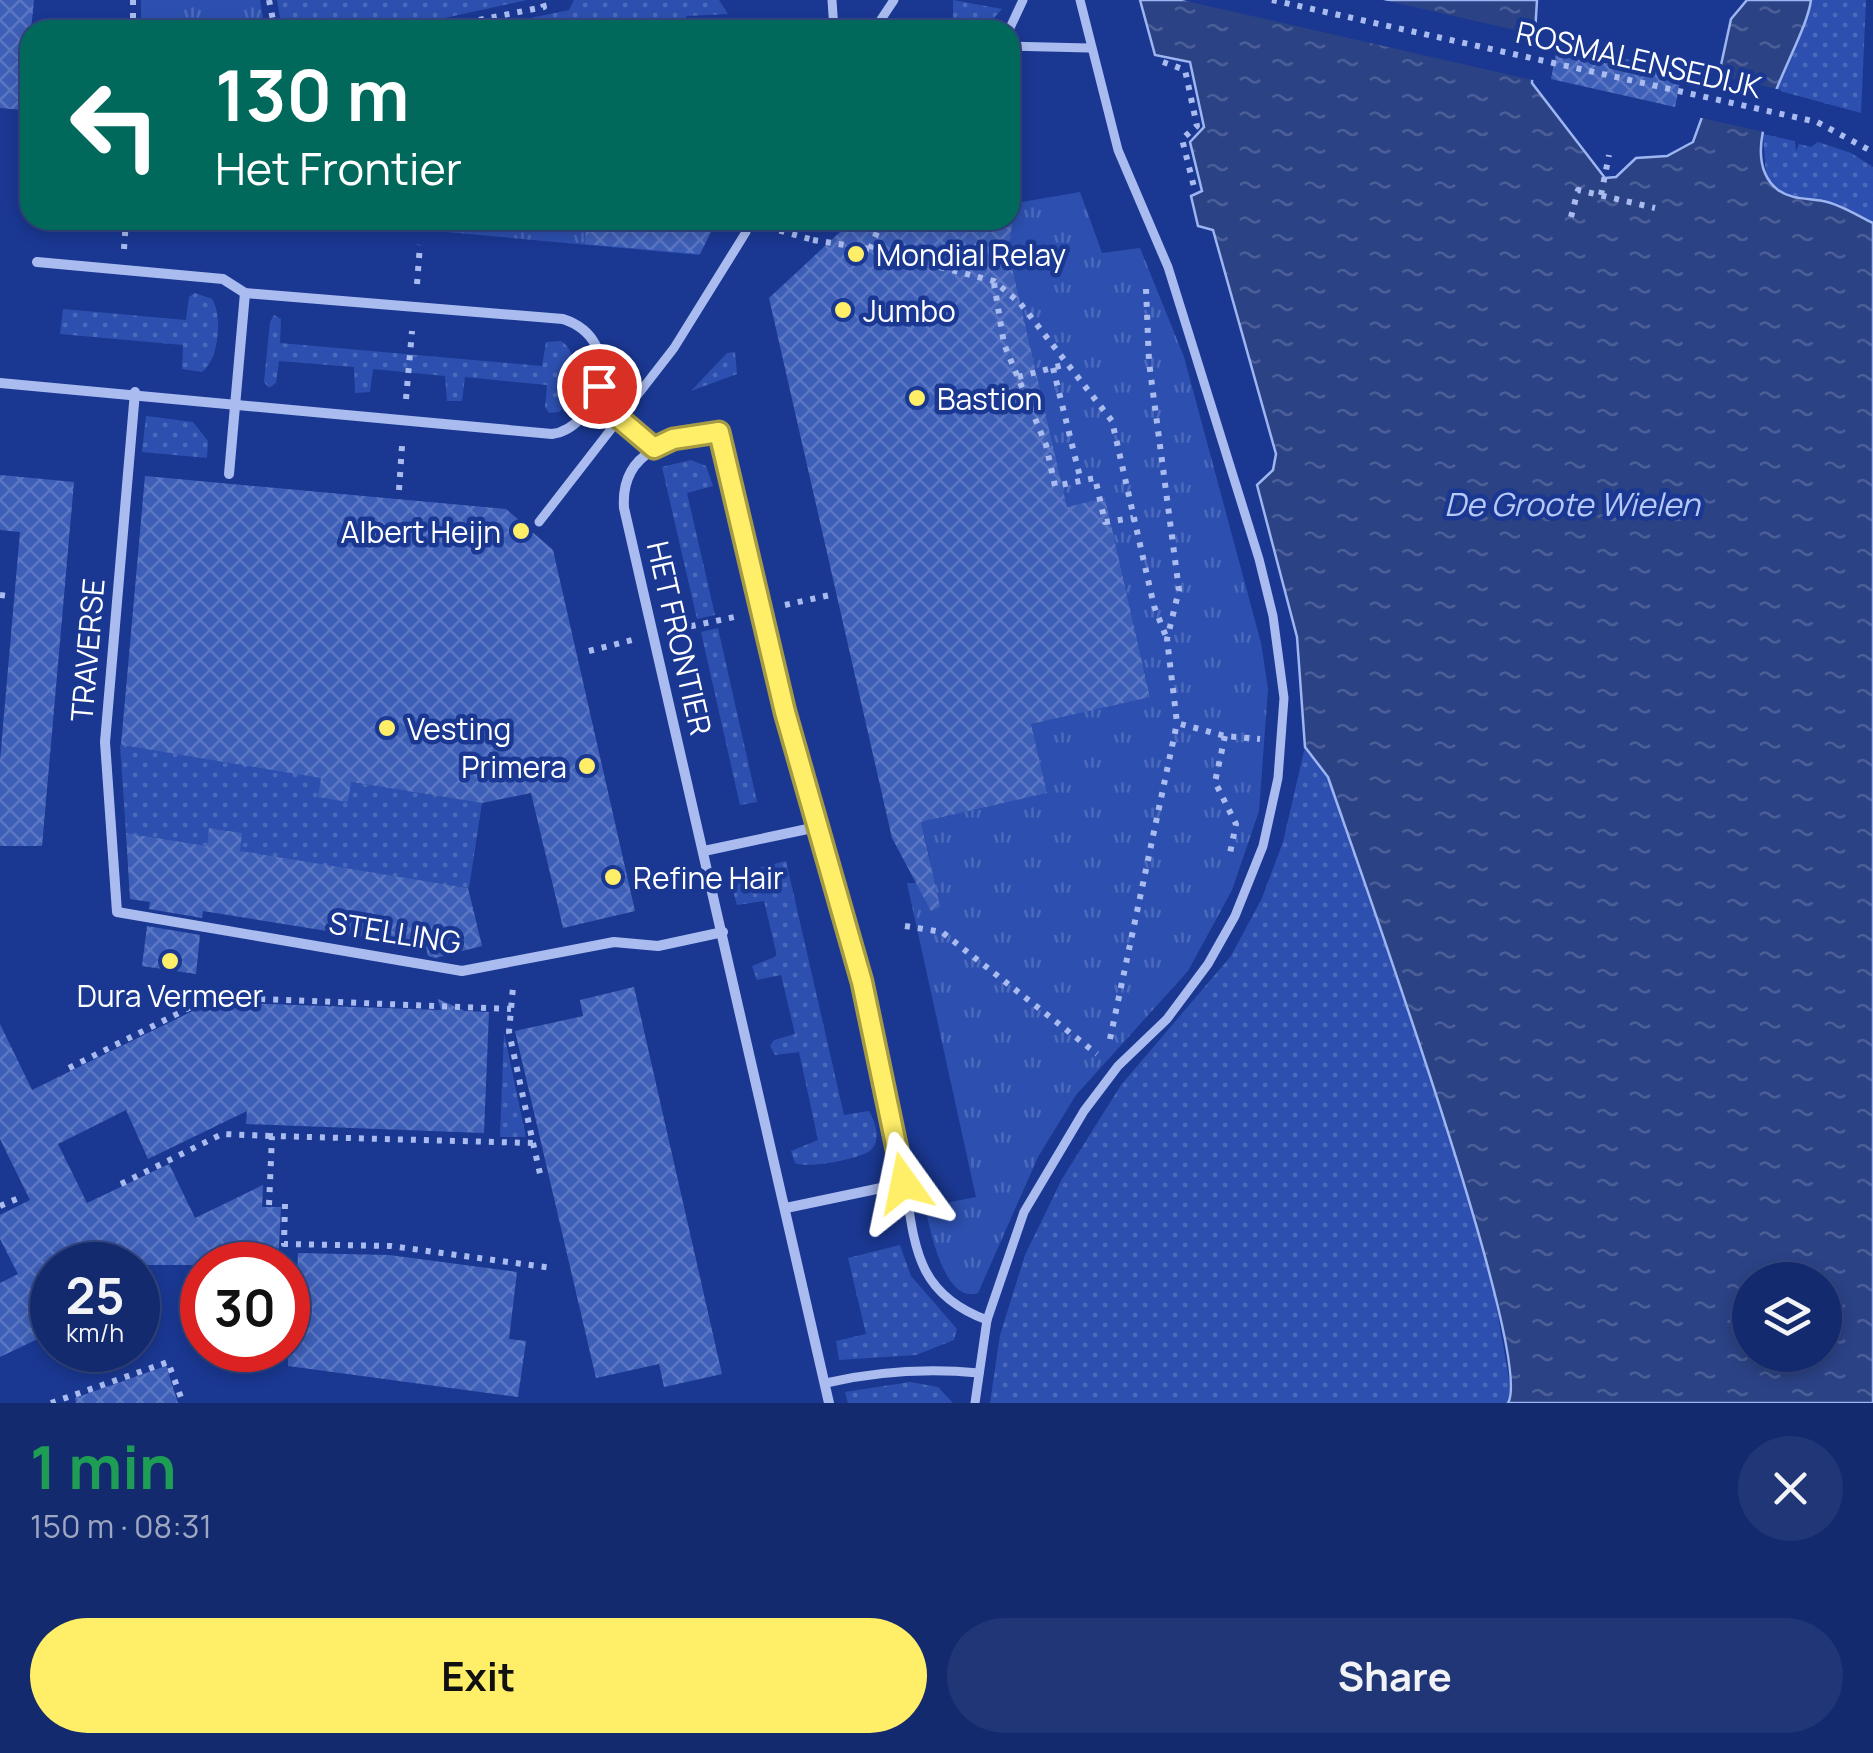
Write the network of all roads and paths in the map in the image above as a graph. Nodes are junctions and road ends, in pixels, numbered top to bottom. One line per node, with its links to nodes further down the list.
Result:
1 (1080, 0): 6 (street)
2 (1272, 0): 8 (path, ROSMALENSEDIJK)
3 (545, 2): 4 (path)
4 (470, 20)
5 (1020, 46): 6 (street)
6 (1089, 48): 20 (street)
7 (1162, 62): 10 (path)
8 (1873, 152)
9 (1609, 155): 11 (path)
10 (1195, 192)
11 (1602, 195): 12 (path); 13 (path)
12 (1655, 208)
13 (1571, 218)
14 (778, 230): 18 (path, bridge)
15 (878, 230): 18 (path)
16 (746, 232): 31 (street)
17 (420, 245): 23 (path)
18 (870, 249): 21 (path)
19 (37, 262): 22 (street)
20 (1168, 268): 40 (path); 44 (street)
21 (994, 282): 24 (path); 26 (path)
22 (246, 293): 23 (street); 30 (street)
23 (414, 308): 29 (street); 32 (path)
24 (1067, 364): 25 (path); 37 (path)
25 (1053, 368): 26 (path); 35 (path)
26 (1018, 378): 35 (path)
27 (0, 383): 28 (street)
28 (134, 392): 30 (street); 48 (street, TRAVERSE)
29 (594, 397): 31 (street); 32 (street)
30 (235, 402): 32 (street); 34 (street)
31 (622, 418): 33 (street); 38 (street)
32 (405, 419): 36 (path)
33 (654, 448): 39 (street, HET FRONTIER); 45 (street)
34 (229, 474)
35 (1081, 481): 37 (path)
36 (398, 490)
37 (1134, 518): 40 (path)
38 (538, 522)
39 (654, 635): 41 (path); 46 (street, HET FRONTIER)
40 (1167, 639): 42 (path)
41 (589, 651)
42 (1177, 723): 43 (path); 49 (path)
43 (1225, 736): 44 (path); 47 (path)
44 (1280, 746): 47 (street)
45 (817, 826): 46 (street); 57 (street)
46 (704, 851): 50 (street, HET FRONTIER)
47 (1248, 882): 65 (street)
48 (118, 912): 51 (street, STELLING)
49 (905, 926)
50 (723, 932): 51 (street, STELLING); 63 (street, HET FRONTIER)
51 (515, 961): 52 (path)
52 (510, 1008): 53 (path); 55 (path)
53 (69, 1068)
54 (272, 1136): 55 (path); 58 (path); 60 (path)
55 (533, 1142): 56 (path)
56 (542, 1178)
57 (904, 1183): 63 (street); 65 (street)
58 (121, 1184)
59 (21, 1197): 62 (path)
60 (269, 1204)
61 (285, 1204): 64 (path)
62 (0, 1206)
63 (786, 1208): 67 (street, HET FRONTIER)
64 (552, 1268)
65 (987, 1320): 66 (street)
66 (979, 1374): 67 (street); 71 (street)
67 (826, 1382): 70 (street, HET FRONTIER)
68 (51, 1403): 69 (path)
69 (183, 1403)
70 (830, 1403)
71 (975, 1403)

